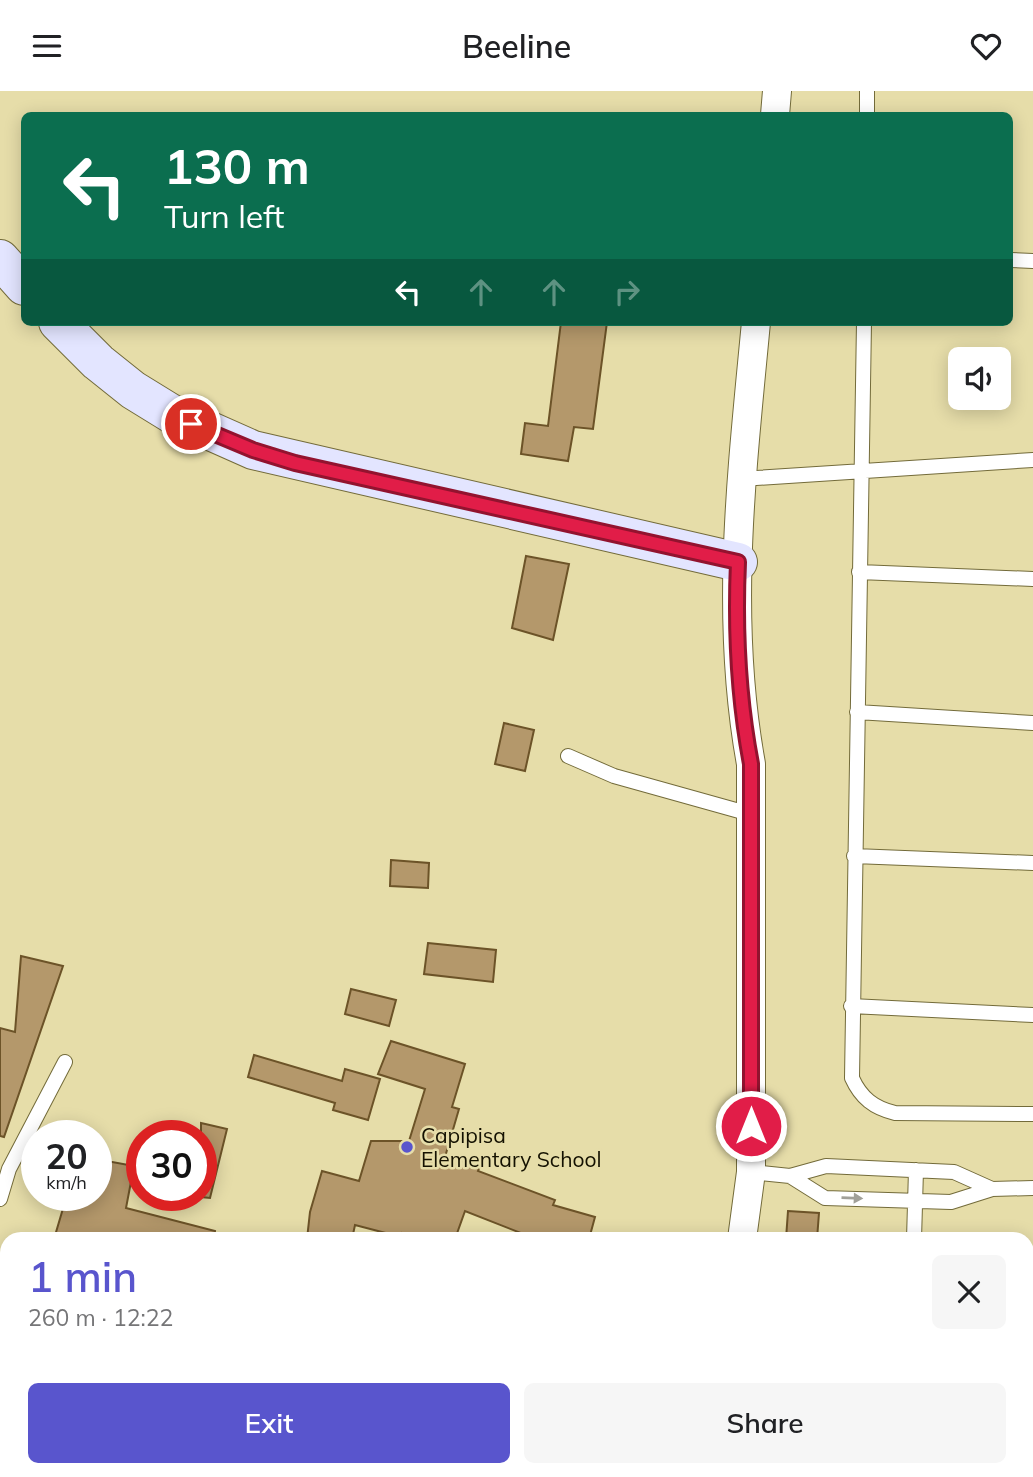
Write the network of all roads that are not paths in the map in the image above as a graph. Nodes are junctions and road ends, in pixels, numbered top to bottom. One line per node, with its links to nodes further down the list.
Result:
1 (778, 91): 3 (street)
2 (867, 91): 4 (lane)
3 (775, 112)
4 (867, 112)
5 (0, 260): 8 (street)
6 (1013, 260): 7 (lane)
7 (1033, 261)
8 (21, 283)
9 (62, 326): 15 (street)
10 (756, 326): 14 (street)
11 (864, 326): 13 (lane)
12 (1033, 460): 13 (lane)
13 (861, 471): 14 (lane); 16 (lane)
14 (741, 479): 15 (street)
15 (738, 562): 21 (street)
16 (859, 572): 17 (lane); 18 (lane)
17 (1033, 579)
18 (857, 712): 19 (lane); 22 (lane)
19 (1033, 723)
20 (568, 756): 21 (lane)
21 (750, 814): 29 (street)
22 (854, 856): 23 (lane); 24 (lane)
23 (1033, 863)
24 (852, 1006): 25 (lane); 27 (lane)
25 (1033, 1015)
26 (65, 1062): 33 (lane)
27 (1033, 1114)
28 (915, 1170): 30 (lane); 32 (lane); 34 (lane)
29 (751, 1173): 30 (lane); 35 (street)
30 (790, 1176): 34 (lane, one-way to 34)
31 (1033, 1188): 32 (lane)
32 (992, 1189): 34 (lane)
33 (0, 1199)
34 (915, 1200): 36 (lane)
35 (743, 1232)
36 (914, 1232)

